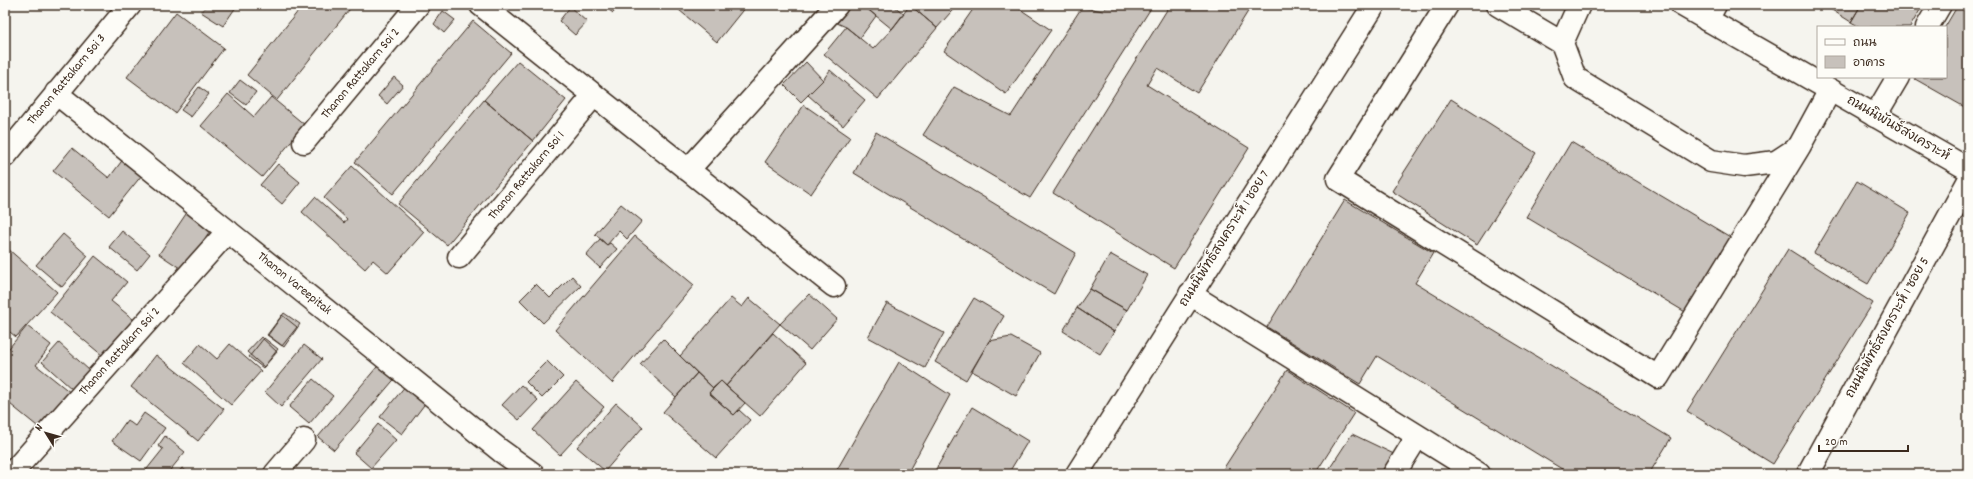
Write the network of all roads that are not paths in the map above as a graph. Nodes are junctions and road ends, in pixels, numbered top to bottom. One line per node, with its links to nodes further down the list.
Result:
1 (130, 5): 16 (street, Thanon Rattakarn Soi 3)
2 (418, 5): 19 (street, Thanon Rattakarn Soi 2)
3 (481, 5): 17 (street)
4 (837, 5): 23 (street)
5 (1374, 5): 28 (street, ถนนนิพัทธ์สงเคราะห์ 1 ซอย 7)
6 (1447, 5): 20 (street)
7 (1498, 5): 13 (street)
8 (1579, 5): 13 (street)
9 (1682, 5): 11 (street, ถนนนิพันธ์สงเคราะห์)
10 (1940, 5): 12 (street)
11 (1711, 13): 15 (street, ถนนนิพันธ์สงเคราะห์)
12 (1928, 26)
13 (1562, 43): 20 (street)
14 (1897, 78): 18 (street)
15 (1830, 90): 18 (street, ถนนนิพันธ์สงเคราะห์); 20 (street)
16 (56, 92): 21 (street, Thanon Rattakarn Soi 3); 25 (street, Thanon Vareepitak)
17 (594, 95): 23 (street); 26 (street, Thanon Rattakarn Soi 1)
18 (1875, 116): 22 (street, ถนนนิพันธ์สงเคราะห์)
19 (304, 142)
20 (1799, 147)
21 (5, 156)
22 (1968, 169)
23 (688, 170): 27 (street)
24 (1968, 182): 37 (street, ถนนนิพัทธ์สงเคราะห์ 1 ซอย 5)
25 (228, 231): 31 (street, Thanon Rattakarn Soi 2); 33 (street, Thanon Vareepitak)
26 (459, 257)
27 (834, 286)
28 (1190, 294): 29 (street); 34 (street, ถนนนิพัทธ์สงเคราะห์ 1 ซอย 7)
29 (1417, 437): 35 (street); 36 (street)
30 (304, 440): 32 (street)
31 (12, 471)
32 (276, 474)
33 (533, 474)
34 (1077, 474)
35 (1394, 474)
36 (1479, 474)
37 (1808, 474)

